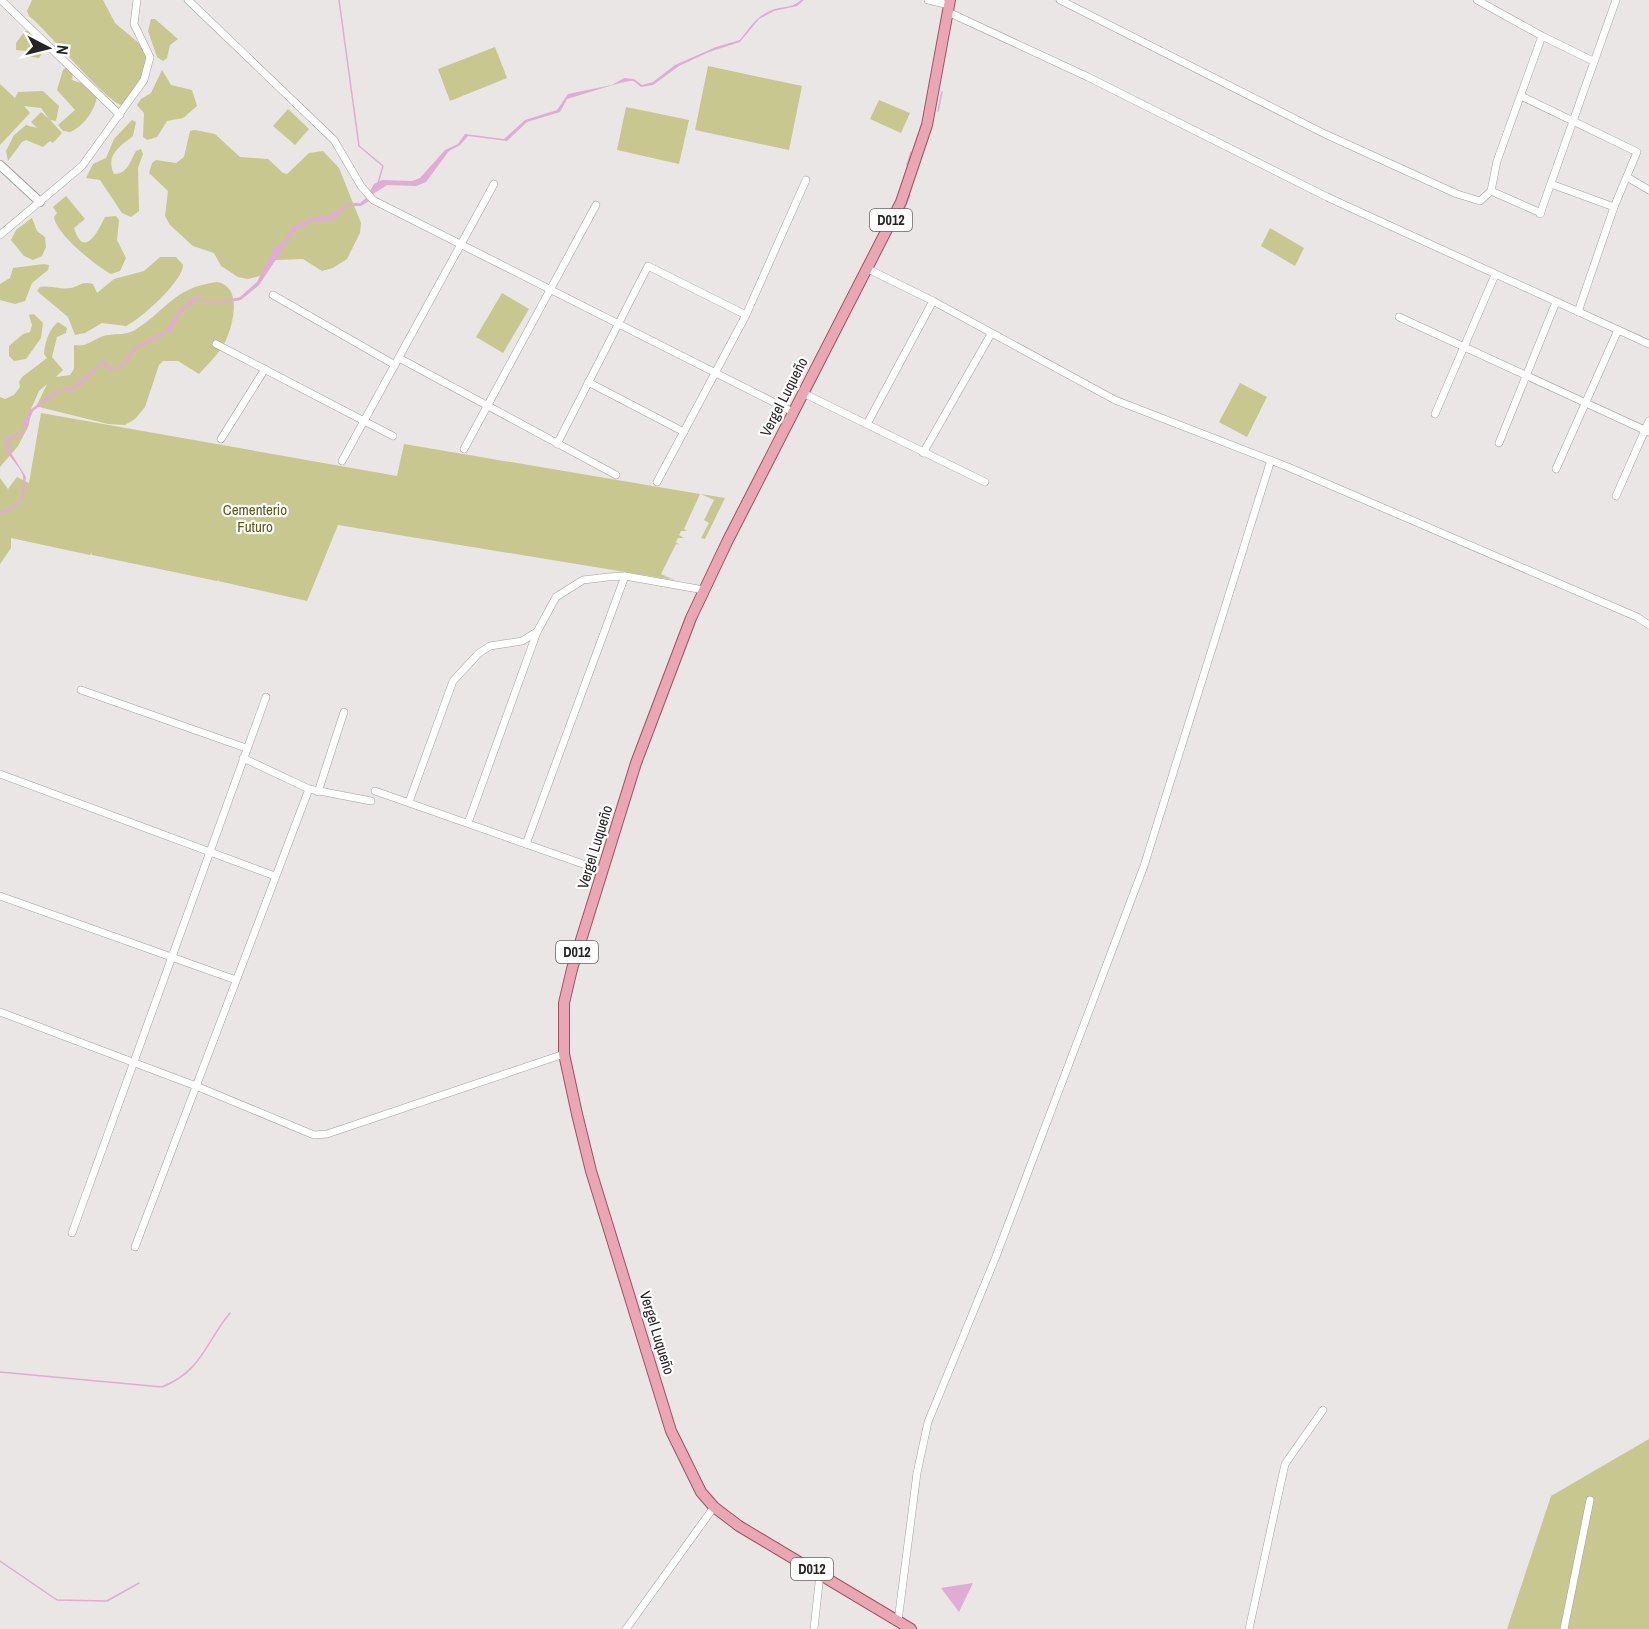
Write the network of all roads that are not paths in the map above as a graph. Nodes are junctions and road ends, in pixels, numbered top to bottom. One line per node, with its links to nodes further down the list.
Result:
1 (1, 0): 12 (street)
2 (137, 0): 12 (street)
3 (188, 0): 25 (street)
4 (928, 0): 8 (street)
5 (1060, 0): 20 (street)
6 (1477, 0): 9 (street)
7 (1616, 0): 10 (street)
8 (949, 6): 26 (main road, Vergel Luqueño / D012); 27 (street)
9 (1542, 36): 10 (street); 11 (street)
10 (1593, 61): 13 (street)
11 (1521, 96): 13 (street); 20 (street)
12 (120, 115): 21 (street)
13 (1572, 121): 15 (street); 18 (street)
14 (0, 165): 21 (street)
15 (1627, 177): 19 (street); 23 (street)
16 (806, 180): 33 (street)
17 (494, 184): 25 (street)
18 (1551, 184): 20 (street); 23 (street)
19 (1649, 190)
20 (1491, 191)
21 (40, 202): 24 (street)
22 (596, 205): 28 (street)
23 (1614, 207): 32 (street)
24 (0, 235)
25 (461, 244): 28 (street); 41 (street)
26 (871, 270): 30 (street); 46 (main road, Vergel Luqueño / D012)
27 (1495, 275): 31 (street); 40 (street)
28 (550, 289): 35 (street); 48 (street)
29 (273, 295): 41 (street)
30 (933, 301): 37 (street); 53 (street)
31 (1556, 302): 32 (street); 44 (street)
32 (1578, 312): 36 (street)
33 (746, 315): 35 (street); 43 (street)
34 (1399, 317): 40 (street)
35 (618, 324): 43 (street); 45 (street)
36 (1618, 330): 39 (street); 47 (street)
37 (991, 334): 61 (street); 62 (street)
38 (216, 344): 42 (street)
39 (1649, 344)
40 (1464, 347): 44 (street); 50 (street)
41 (397, 362): 48 (street); 51 (street)
42 (265, 369): 51 (street); 57 (street)
43 (715, 373): 49 (street); 55 (street)
44 (1527, 376): 47 (street); 58 (street)
45 (588, 382): 55 (street); 59 (street)
46 (803, 393): 49 (main road, Vergel Luqueño / D012); 53 (street)
47 (1586, 403): 54 (street); 64 (street)
48 (487, 408): 59 (street); 60 (street)
49 (793, 412): 70 (main road, Vergel Luqueño / D012)
50 (1435, 414)
51 (364, 421): 56 (street); 63 (street)
52 (1649, 421): 54 (street)
53 (867, 424): 61 (street)
54 (1647, 431): 68 (street)
55 (684, 432): 66 (street)
56 (393, 436)
57 (221, 440)
58 (1499, 443)
59 (557, 444): 65 (street)
60 (464, 449)
61 (922, 453): 67 (street)
62 (1271, 460): 71 (street); 102 (street)
63 (342, 462)
64 (1556, 469)
65 (616, 475)
66 (657, 482)
67 (985, 482)
68 (1616, 496)
69 (625, 576): 70 (street); 72 (street); 85 (street)
70 (704, 590): 87 (main road, Vergel Luqueño / D012)
71 (1649, 625)
72 (537, 632): 83 (street); 84 (street)
73 (81, 690): 76 (street)
74 (266, 697): 76 (street)
75 (344, 712): 81 (street)
76 (246, 748): 77 (street)
77 (243, 758): 79 (street); 86 (street)
78 (0, 774): 86 (street)
79 (309, 789): 81 (street); 88 (street)
80 (375, 791): 83 (street)
81 (318, 792): 82 (street)
82 (371, 801)
83 (409, 802): 84 (street)
84 (468, 823): 85 (street)
85 (526, 844): 87 (street)
86 (209, 852): 88 (street); 90 (street)
87 (603, 871): 93 (main road, Vergel Luqueño / D012)
88 (275, 876): 91 (street)
89 (0, 896): 90 (street)
90 (171, 957): 91 (street); 94 (street)
91 (236, 980): 95 (street)
92 (0, 1012): 94 (street)
93 (564, 1054): 95 (street); 100 (main road, Vergel Luqueño / D012)
94 (133, 1062): 95 (street); 96 (street)
95 (196, 1086): 97 (street)
96 (72, 1233)
97 (135, 1247)
98 (1323, 1410): 106 (street)
99 (1590, 1500): 107 (street)
100 (714, 1507): 101 (main road, Vergel Luqueño / D012); 103 (street)
101 (820, 1574): 102 (main road, Vergel Luqueño / D012); 104 (street)
102 (898, 1621): 105 (main road, Vergel Luqueño / D012)
103 (626, 1629)
104 (814, 1629)
105 (911, 1629)
106 (1249, 1629)
107 (1564, 1629)

